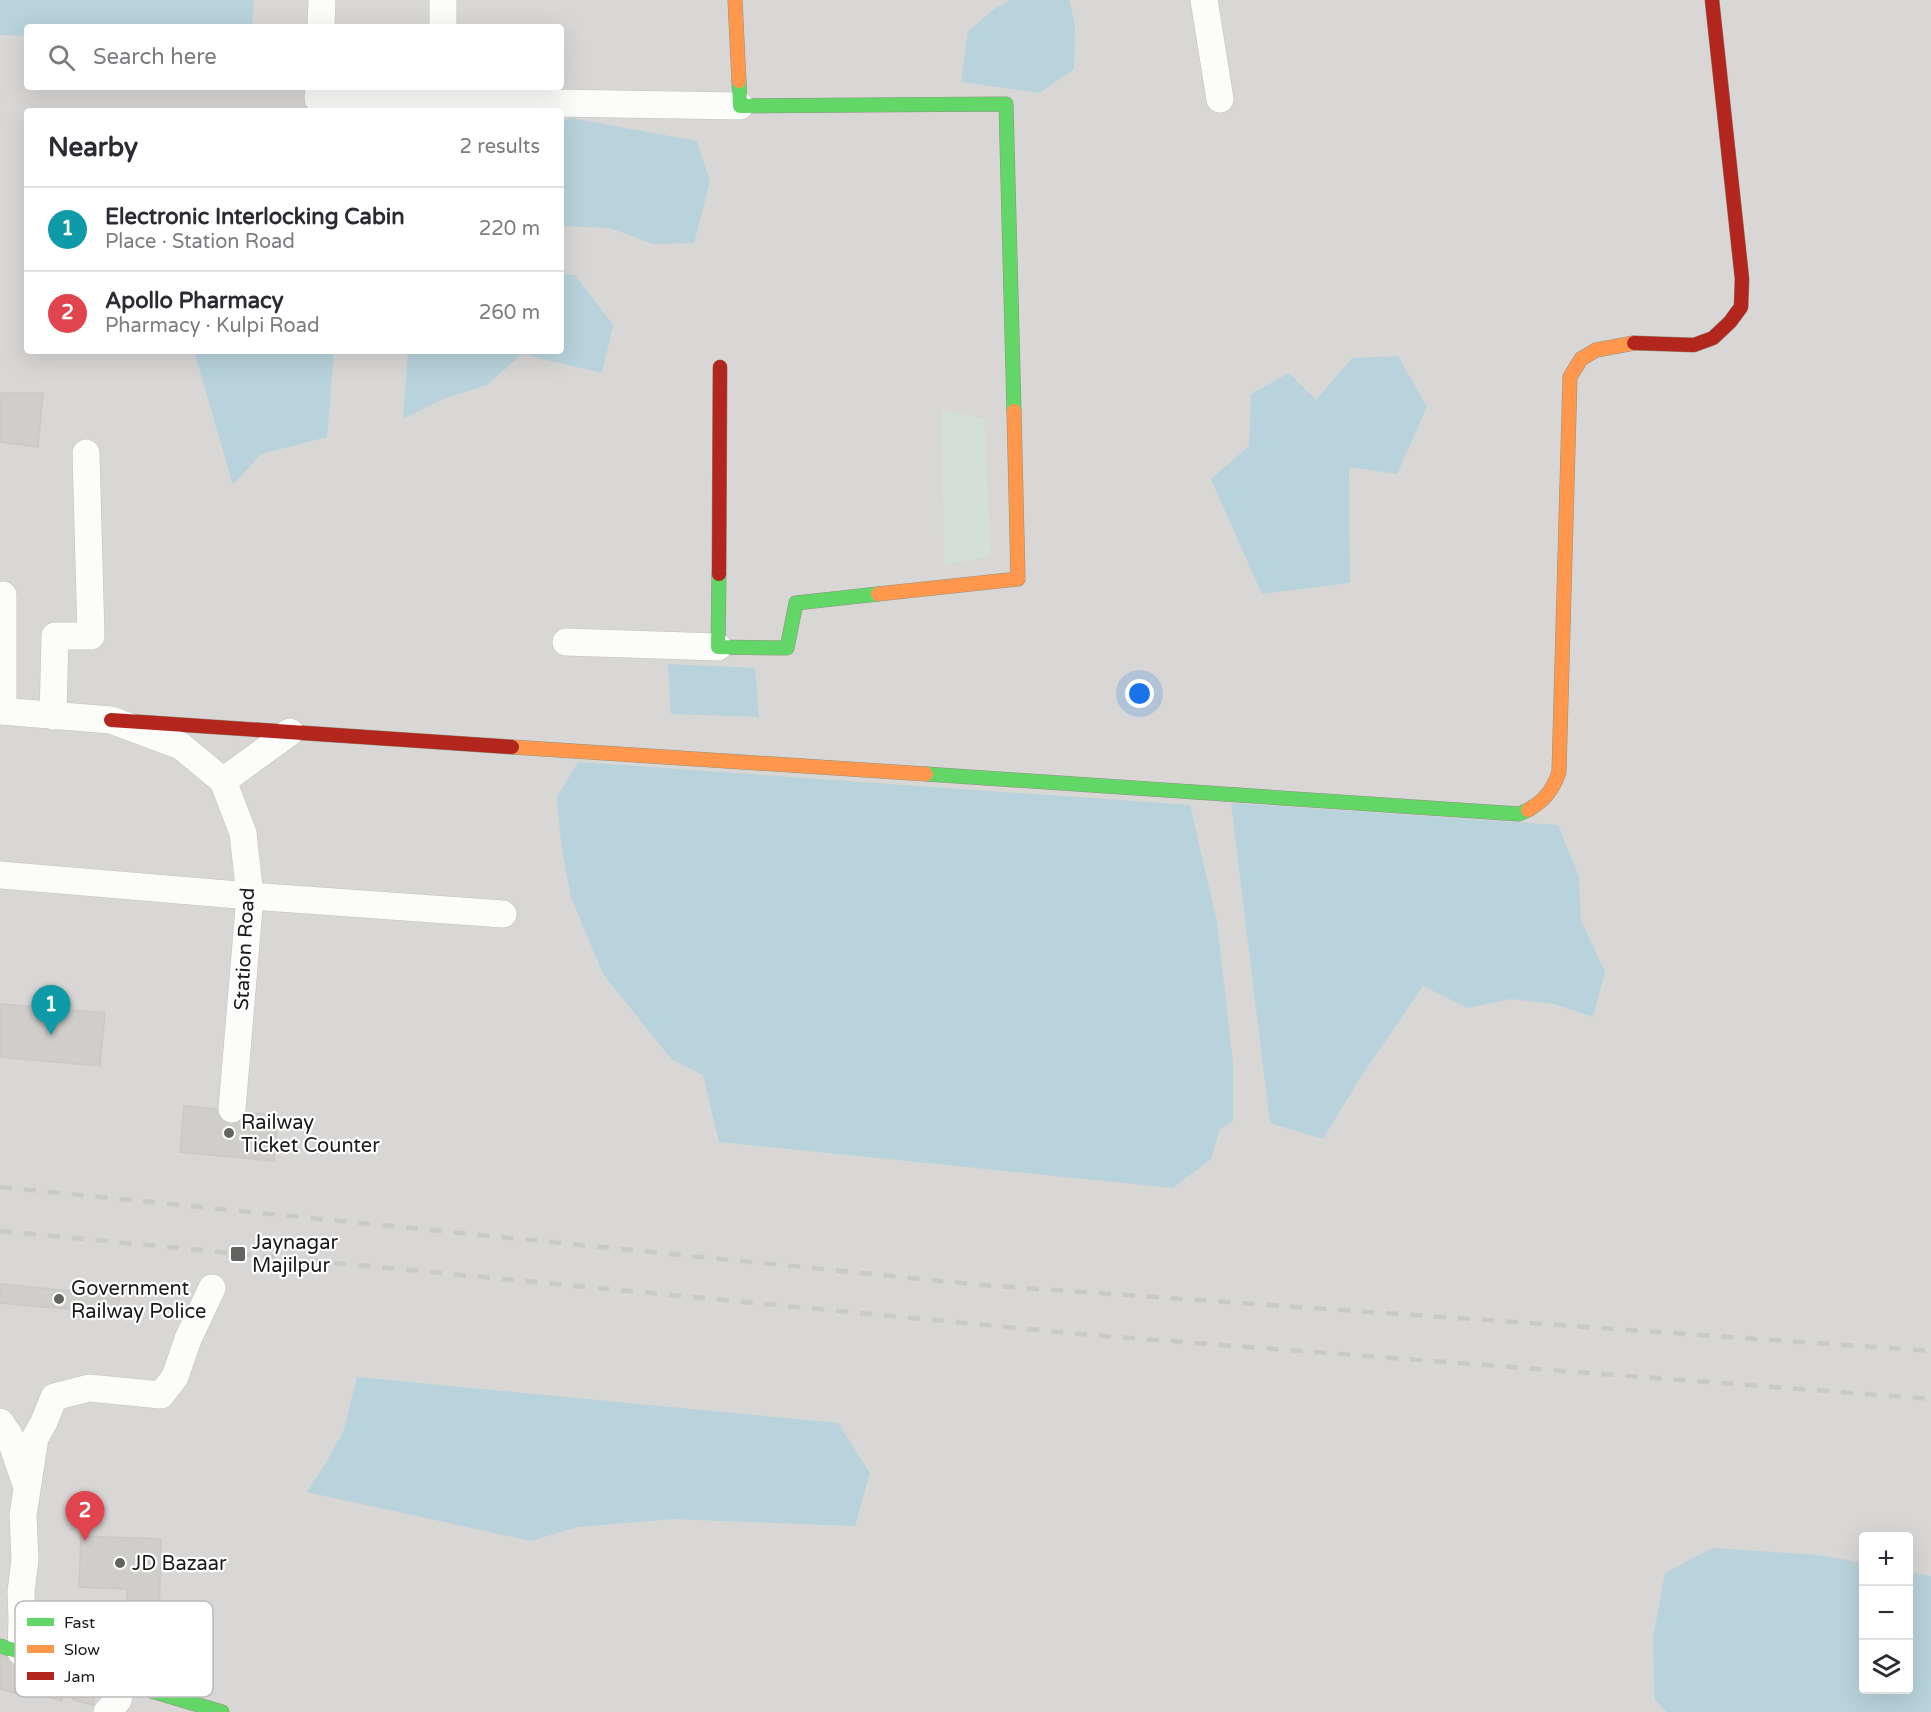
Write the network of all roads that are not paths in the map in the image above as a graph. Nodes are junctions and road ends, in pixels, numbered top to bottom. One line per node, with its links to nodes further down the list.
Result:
1 (322, 0): 6 (street)
2 (443, 0): 7 (street)
3 (735, 0): 11 (street)
4 (1203, 0): 9 (street)
5 (1712, 0): 20 (street)
6 (321, 24)
7 (443, 24)
8 (319, 90): 10 (street)
9 (1220, 99)
10 (443, 100): 11 (street)
11 (740, 106): 16 (street)
12 (720, 367): 16 (street)
13 (86, 453): 18 (street)
14 (3, 596): 17 (street)
15 (566, 642): 16 (street)
16 (718, 647)
17 (1, 711): 18 (street, Station Road)
18 (54, 716): 19 (street, Station Road)
19 (111, 720): 20 (street); 21 (street, Station Road)
20 (290, 732): 21 (street)
21 (222, 781): 23 (street, Station Road)
22 (0, 875): 23 (street)
23 (250, 896): 24 (street); 25 (street, Station Road)
24 (503, 914)
25 (232, 1109)
26 (212, 1288): 28 (street)
27 (0, 1422): 28 (street)
28 (28, 1491): 29 (street)
29 (21, 1601)
30 (119, 1697): 32 (street)
31 (174, 1697): 33 (street)
32 (107, 1712)
33 (222, 1712)

